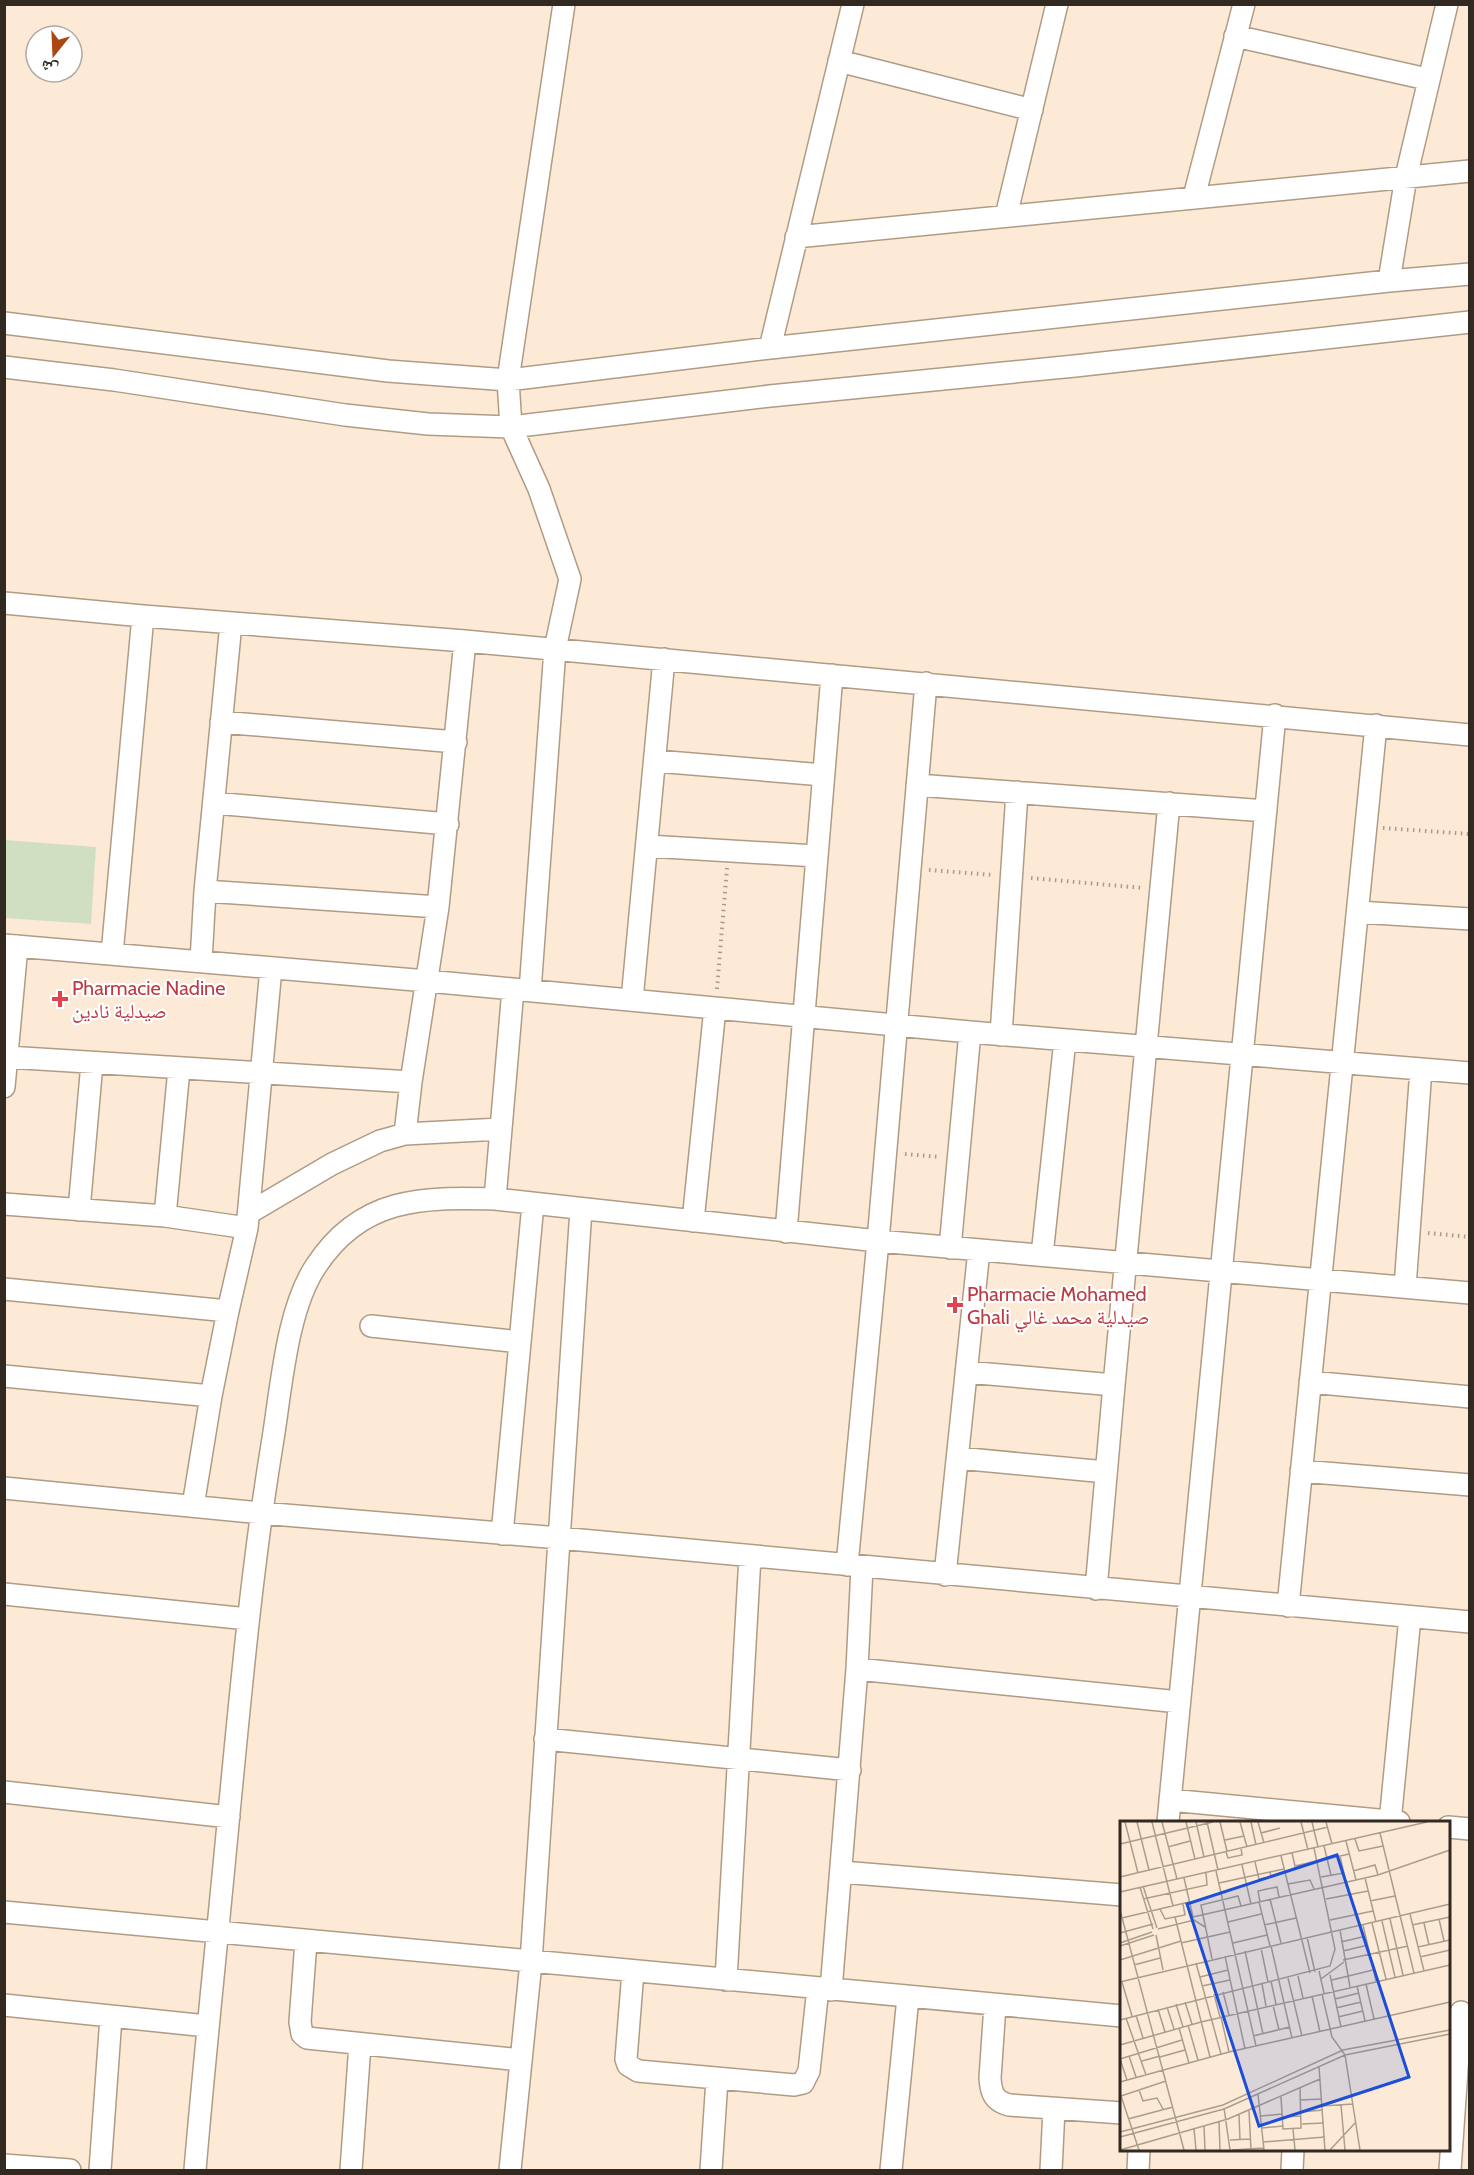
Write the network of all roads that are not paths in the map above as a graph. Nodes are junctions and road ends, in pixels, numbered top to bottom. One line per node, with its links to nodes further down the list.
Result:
1 (564, 4): 21 (street)
2 (853, 4): 7 (street)
3 (1057, 4): 9 (street)
4 (1446, 4): 8 (street)
5 (1238, 6): 6 (street)
6 (1235, 36): 8 (street); 12 (street)
7 (839, 61): 9 (street); 14 (street)
8 (1427, 79): 11 (street)
9 (1032, 110): 13 (street)
10 (1470, 171): 11 (street)
11 (1406, 177): 12 (street); 16 (street)
12 (1194, 197): 13 (street)
13 (1006, 216): 14 (street)
14 (796, 237): 19 (street)
15 (1470, 274): 16 (street)
16 (1389, 281): 19 (street)
17 (1470, 322): 22 (street)
18 (4, 323): 21 (street)
19 (770, 348): 21 (street)
20 (4, 367): 22 (street)
21 (508, 380): 22 (street)
22 (511, 427): 27 (street)
23 (4, 603): 24 (street)
24 (143, 616): 25 (street); 51 (street)
25 (231, 623): 26 (street); 32 (street)
26 (465, 641): 27 (street); 35 (street)
27 (555, 649): 28 (street); 55 (street)
28 (664, 659): 29 (street); 36 (street)
29 (832, 675): 30 (street); 37 (street)
30 (926, 683): 31 (street); 38 (street)
31 (1275, 716): 33 (street); 42 (street)
32 (221, 722): 35 (street); 40 (street)
33 (1376, 725): 34 (street); 48 (street)
34 (1470, 735)
35 (456, 742): 43 (street)
36 (656, 761): 37 (street); 44 (street)
37 (823, 775): 45 (street)
38 (917, 785): 39 (street); 59 (street)
39 (1017, 792): 41 (street); 61 (street)
40 (214, 803): 43 (street); 46 (street)
41 (1169, 803): 42 (street); 63 (street)
42 (1266, 810): 64 (street)
43 (448, 824): 47 (street)
44 (648, 846): 45 (street); 56 (street)
45 (816, 856): 58 (street)
46 (205, 891): 47 (street); 52 (street)
47 (438, 907): 54 (street)
48 (1358, 912): 49 (street); 67 (street)
49 (1470, 919)
50 (11, 945): 51 (street); 65 (street)
51 (112, 954): 52 (street)
52 (201, 962): 53 (street)
53 (271, 968): 54 (street); 71 (street)
54 (427, 981): 55 (street); 72 (street)
55 (522, 990): 56 (street); 74 (street)
56 (632, 1000): 57 (street)
57 (715, 1008): 58 (street); 83 (street)
58 (804, 1016): 59 (street); 84 (street)
59 (896, 1025): 60 (street); 85 (street)
60 (970, 1032): 61 (street); 86 (street)
61 (1001, 1035): 62 (street)
62 (1065, 1040): 63 (street); 88 (street)
63 (1148, 1047): 64 (street); 89 (street)
64 (1242, 1054): 67 (street); 90 (street)
65 (7, 1057): 66 (street); 73 (street)
66 (92, 1063): 68 (street); 80 (street)
67 (1343, 1063): 69 (street); 91 (street)
68 (179, 1069): 71 (street); 81 (street)
69 (1421, 1069): 70 (street); 92 (street)
70 (1470, 1073)
71 (262, 1074): 72 (street); 82 (street)
72 (411, 1082): 75 (street)
73 (4, 1087)
74 (500, 1129): 75 (street); 76 (street)
75 (405, 1134): 82 (street)
76 (495, 1199): 78 (street); 110 (street)
77 (4, 1204): 80 (street)
78 (533, 1204): 79 (street); 97 (street)
79 (581, 1209): 83 (street); 112 (street)
80 (79, 1210): 81 (street)
81 (165, 1216): 82 (street)
82 (248, 1220): 95 (street)
83 (693, 1221): 84 (street)
84 (786, 1232): 85 (street)
85 (878, 1241): 86 (street); 114 (street)
86 (950, 1248): 87 (street)
87 (979, 1250): 88 (street); 98 (street)
88 (1042, 1255): 89 (street)
89 (1126, 1263): 90 (street); 101 (street)
90 (1222, 1271): 91 (street); 118 (street)
91 (1319, 1281): 92 (street); 100 (street)
92 (1405, 1287): 94 (street)
93 (4, 1289): 95 (street)
94 (1470, 1293)
95 (228, 1311): 102 (street)
96 (371, 1326): 97 (street)
97 (520, 1342): 111 (street)
98 (966, 1372): 101 (street); 104 (street)
99 (4, 1376): 102 (street)
100 (1310, 1382): 103 (street); 105 (street)
101 (1114, 1386): 106 (street)
102 (211, 1396): 109 (street)
103 (1470, 1397)
104 (958, 1458): 106 (street); 115 (street)
105 (1301, 1471): 107 (street); 119 (street)
106 (1106, 1472): 116 (street)
107 (1470, 1485)
108 (4, 1488): 109 (street)
109 (193, 1506): 110 (street)
110 (261, 1513): 111 (street); 121 (street)
111 (502, 1534): 112 (street)
112 (559, 1538): 113 (street); 125 (street)
113 (750, 1556): 114 (street); 126 (street)
114 (854, 1566): 115 (street); 123 (street)
115 (945, 1575): 116 (street)
116 (1096, 1589): 118 (street)
117 (4, 1594): 121 (street)
118 (1191, 1598): 119 (street); 124 (street)
119 (1288, 1606): 120 (street)
120 (1410, 1617): 122 (street); 133 (street)
121 (248, 1618): 130 (street)
122 (1470, 1622)
123 (857, 1669): 124 (street); 127 (street)
124 (1179, 1702): 129 (street)
125 (546, 1739): 126 (street); 141 (street)
126 (738, 1758): 127 (street); 143 (street)
127 (850, 1770): 136 (street)
128 (4, 1792): 130 (street)
129 (1170, 1800): 131 (street); 132 (street)
130 (229, 1817): 139 (street)
131 (1168, 1821)
132 (1380, 1821)
133 (1390, 1821)
134 (1450, 1827): 135 (street)
135 (1470, 1829)
136 (842, 1872): 137 (street); 144 (street)
137 (1120, 1895)
138 (4, 1912): 139 (street)
139 (216, 1933): 140 (street); 151 (street)
140 (306, 1941): 141 (street); 152 (street)
141 (531, 1962): 142 (street); 154 (street)
142 (633, 1971): 143 (street); 155 (street)
143 (726, 1980): 144 (street)
144 (825, 1989): 145 (street); 155 (street)
145 (908, 1997): 147 (street); 167 (street)
146 (4, 2005): 150 (street)
147 (995, 2005): 149 (street); 156 (street)
148 (1460, 2011): 153 (street)
149 (1120, 2016)
150 (111, 2017): 151 (street); 162 (street)
151 (207, 2026): 163 (street)
152 (360, 2044): 154 (street); 164 (street)
153 (1454, 2047): 171 (street)
154 (521, 2060): 165 (street)
155 (717, 2079): 166 (street)
156 (1054, 2109): 157 (street); 168 (street)
157 (1120, 2114)
158 (1139, 2151): 169 (street)
159 (1293, 2151): 170 (street)
160 (4, 2165): 161 (street)
161 (70, 2170)
162 (100, 2170)
163 (195, 2170)
164 (351, 2170)
165 (510, 2170)
166 (711, 2170)
167 (891, 2170)
168 (1051, 2170)
169 (1138, 2170)
170 (1292, 2170)
171 (1450, 2170)

